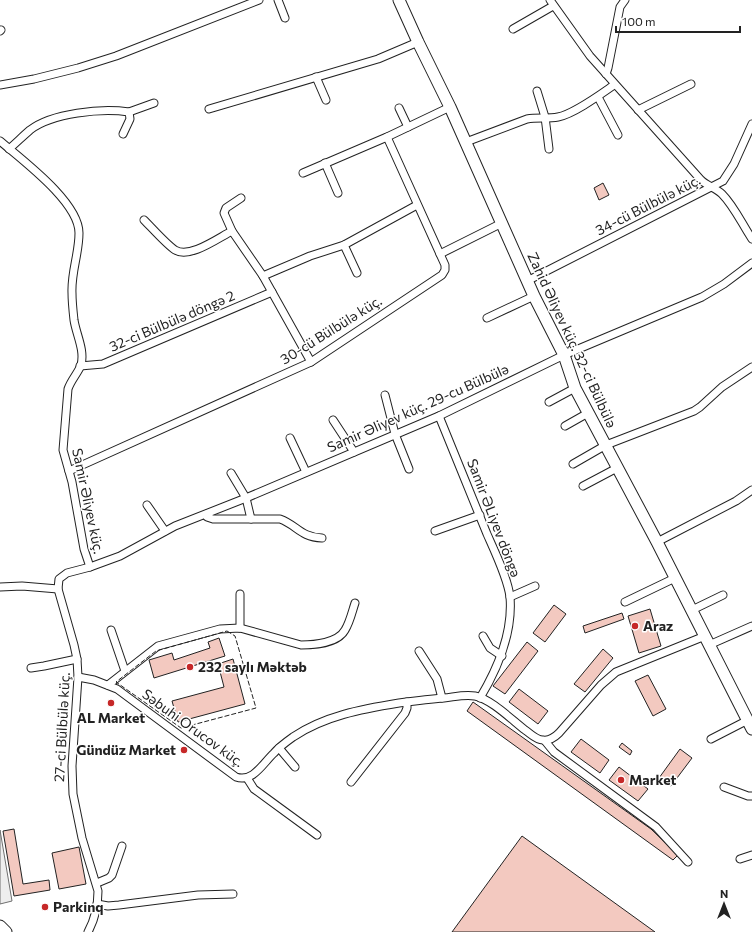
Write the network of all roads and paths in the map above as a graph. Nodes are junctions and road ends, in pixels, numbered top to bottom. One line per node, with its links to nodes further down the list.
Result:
1 (259, 0): 12 (street)
2 (278, 0): 6 (street)
3 (399, 0): 8 (street, Zahid Əliyev küç. 32-ci Bülbülə)
4 (625, 0): 9 (street)
5 (551, 3): 7 (street); 9 (street)
6 (285, 18)
7 (513, 29)
8 (418, 42): 10 (street); 18 (street, Zahid Əliyev küç. 32-ci Bülbülə)
9 (606, 74): 13 (street)
10 (316, 77): 16 (street); 20 (street)
11 (691, 84): 21 (street)
12 (0, 85)
13 (614, 85): 15 (street); 21 (street)
14 (537, 92): 23 (street)
15 (598, 97): 23 (street); 27 (street)
16 (326, 100)
17 (154, 103): 22 (street)
18 (450, 107): 25 (street); 30 (street, Zahid Əliyev küç. 32-ci Bülbülə)
19 (399, 108): 25 (street)
20 (209, 109)
21 (638, 110): 35 (street)
22 (129, 112): 26 (street); 32 (street)
23 (545, 117): 30 (street); 31 (street)
24 (752, 124): 35 (street, 34-cü Bülbülə küç.)
25 (408, 127): 28 (street)
26 (123, 134)
27 (618, 135)
28 (387, 137): 33 (street); 38 (street, 30-cü Bülbülə küç.)
29 (0, 141): 32 (street)
30 (466, 142): 40 (street, Zahid Əliyev küç. 32-ci Bülbülə)
31 (549, 148)
32 (10, 149): 54 (street)
33 (325, 163): 34 (street); 36 (street)
34 (303, 173)
35 (711, 188): 42 (street); 48 (street, 34-cü Bülbülə küç.)
36 (338, 193)
37 (241, 198): 41 (street)
38 (417, 205): 43 (street); 44 (street, 30-cü Bülbülə küç.)
39 (144, 220): 41 (street)
40 (502, 223): 44 (street); 48 (street, Zahid Əliyev küç. 32-ci Bülbülə)
41 (232, 231): 47 (street)
42 (752, 239)
43 (344, 245): 46 (street); 47 (street)
44 (440, 254): 53 (street, 30-cü Bülbülə küç.)
45 (752, 263): 52 (street, Samir Əliyev küç. 29-cu Bülbülə)
46 (357, 273)
47 (263, 276): 49 (street)
48 (527, 281): 50 (street, Zahid Əliyev küç. 32-ci Bülbülə)
49 (272, 292): 53 (street); 54 (street, 32-ci Bülbülə döngə 2)
50 (534, 296): 51 (street); 52 (street, Zahid Əliyev küç. 32-ci Bülbülə)
51 (487, 318)
52 (564, 355): 56 (street, Zahid Əliyev küç. 32-ci Bülbülə); 60 (street, Samir Əliyev küç. 29-cu Bülbülə)
53 (311, 362): 70 (street, 30-cü Bülbülə küç.)
54 (80, 366): 70 (street, Samir Əliyev küç.)
55 (752, 366): 65 (street)
56 (575, 388): 58 (street); 59 (street, Zahid Əliyev küç. 32-ci Bülbülə)
57 (386, 394): 63 (street)
58 (549, 402)
59 (588, 413): 62 (street); 65 (street, Zahid Əliyev küç. 32-ci Bülbülə)
60 (439, 416): 63 (street, Samir Əliyev küç. 29-cu Bülbülə); 78 (street, Samir ƏLiyev döngə)
61 (334, 420): 66 (street)
62 (565, 426)
63 (395, 434): 66 (street, Samir Əliyev küç. 29-cu Bülbülə); 69 (street)
64 (290, 438): 71 (street)
65 (606, 445): 67 (street); 68 (street, Zahid Əliyev küç. 32-ci Bülbülə)
66 (354, 452): 71 (street, Samir Əliyev küç. 29-cu Bülbülə)
67 (573, 464)
68 (618, 468): 73 (street); 83 (street, Zahid Əliyev küç. 32-ci Bülbülə)
69 (408, 469)
70 (69, 471): 84 (street, Samir Əliyev küç.)
71 (306, 472): 75 (street, Samir Əliyev küç. 29-cu Bülbülə)
72 (231, 473): 75 (street)
73 (583, 486)
74 (752, 490): 83 (street)
75 (246, 498): 77 (street, Samir Əliyev küç. 29-cu Bülbülə); 79 (street)
76 (147, 504): 80 (street)
77 (207, 514): 79 (street); 80 (street, Samir Əliyev küç. 29-cu Bülbülə)
78 (480, 515): 81 (street); 91 (street, Samir ƏLiyev döngə)
79 (251, 520): 82 (street)
80 (164, 531): 84 (street, Samir Əliyev küç. 29-cu Bülbülə)
81 (435, 531)
82 (322, 538)
83 (657, 542): 85 (street, Zahid Əliyev küç. 32-ci Bülbülə)
84 (90, 567): 88 (street)
85 (675, 578): 92 (street); 94 (street, Zahid Əliyev küç. 32-ci Bülbülə)
86 (535, 586): 91 (street)
87 (0, 587): 88 (street)
88 (58, 590): 102 (street, 27-ci Bülbülə küç.)
89 (240, 594): 96 (street)
90 (723, 595): 94 (street)
91 (510, 597): 101 (street, Samir ƏLiyev döngə)
92 (625, 602)
93 (355, 603): 96 (street)
94 (692, 610): 99 (street, Zahid Əliyev küç. 32-ci Bülbülə)
95 (752, 626): 99 (street)
96 (240, 628): 104 (street)
97 (111, 630): 104 (street)
98 (483, 636): 101 (street)
99 (707, 640): 110 (street, Zahid Əliyev küç. 32-ci Bülbülə); 112 (street)
100 (419, 651): 107 (street)
101 (502, 656): 108 (street, Samir ƏLiyev döngə)
102 (77, 659): 103 (street); 105 (street, 27-ci Bülbülə küç.)
103 (31, 668)
104 (125, 671): 106 (street)
105 (78, 677): 106 (street, Səbuhi Orucov küç.); 124 (street, 27-ci Bülbülə küç.)
106 (108, 685): 115 (street, Səbuhi Orucov küç.)
107 (442, 698): 108 (street, Səbuhi Orucov küç.); 109 (street, Səbuhi Orucov küç.)
108 (480, 698): 112 (street, Səbuhi Orucov küç.)
109 (407, 702): 113 (street, Səbuhi Orucov küç.); 116 (street)
110 (750, 725): 111 (street)
111 (711, 739)
112 (545, 741): 123 (street, Səbuhi Orucov küç.)
113 (279, 748): 114 (street); 115 (street, Səbuhi Orucov küç.)
114 (295, 767)
115 (247, 778): 119 (street)
116 (351, 782)
117 (724, 787): 118 (street)
118 (752, 796)
119 (316, 835)
120 (122, 846): 124 (street)
121 (752, 855): 122 (street)
122 (740, 859)
123 (688, 862)
124 (97, 883): 126 (street, 27-ci Bülbülə küç.)
125 (232, 894): 126 (street)
126 (97, 904): 129 (street, 27-ci Bülbülə küç.)
127 (0, 926): 128 (street)
128 (6, 932)
129 (88, 932)

